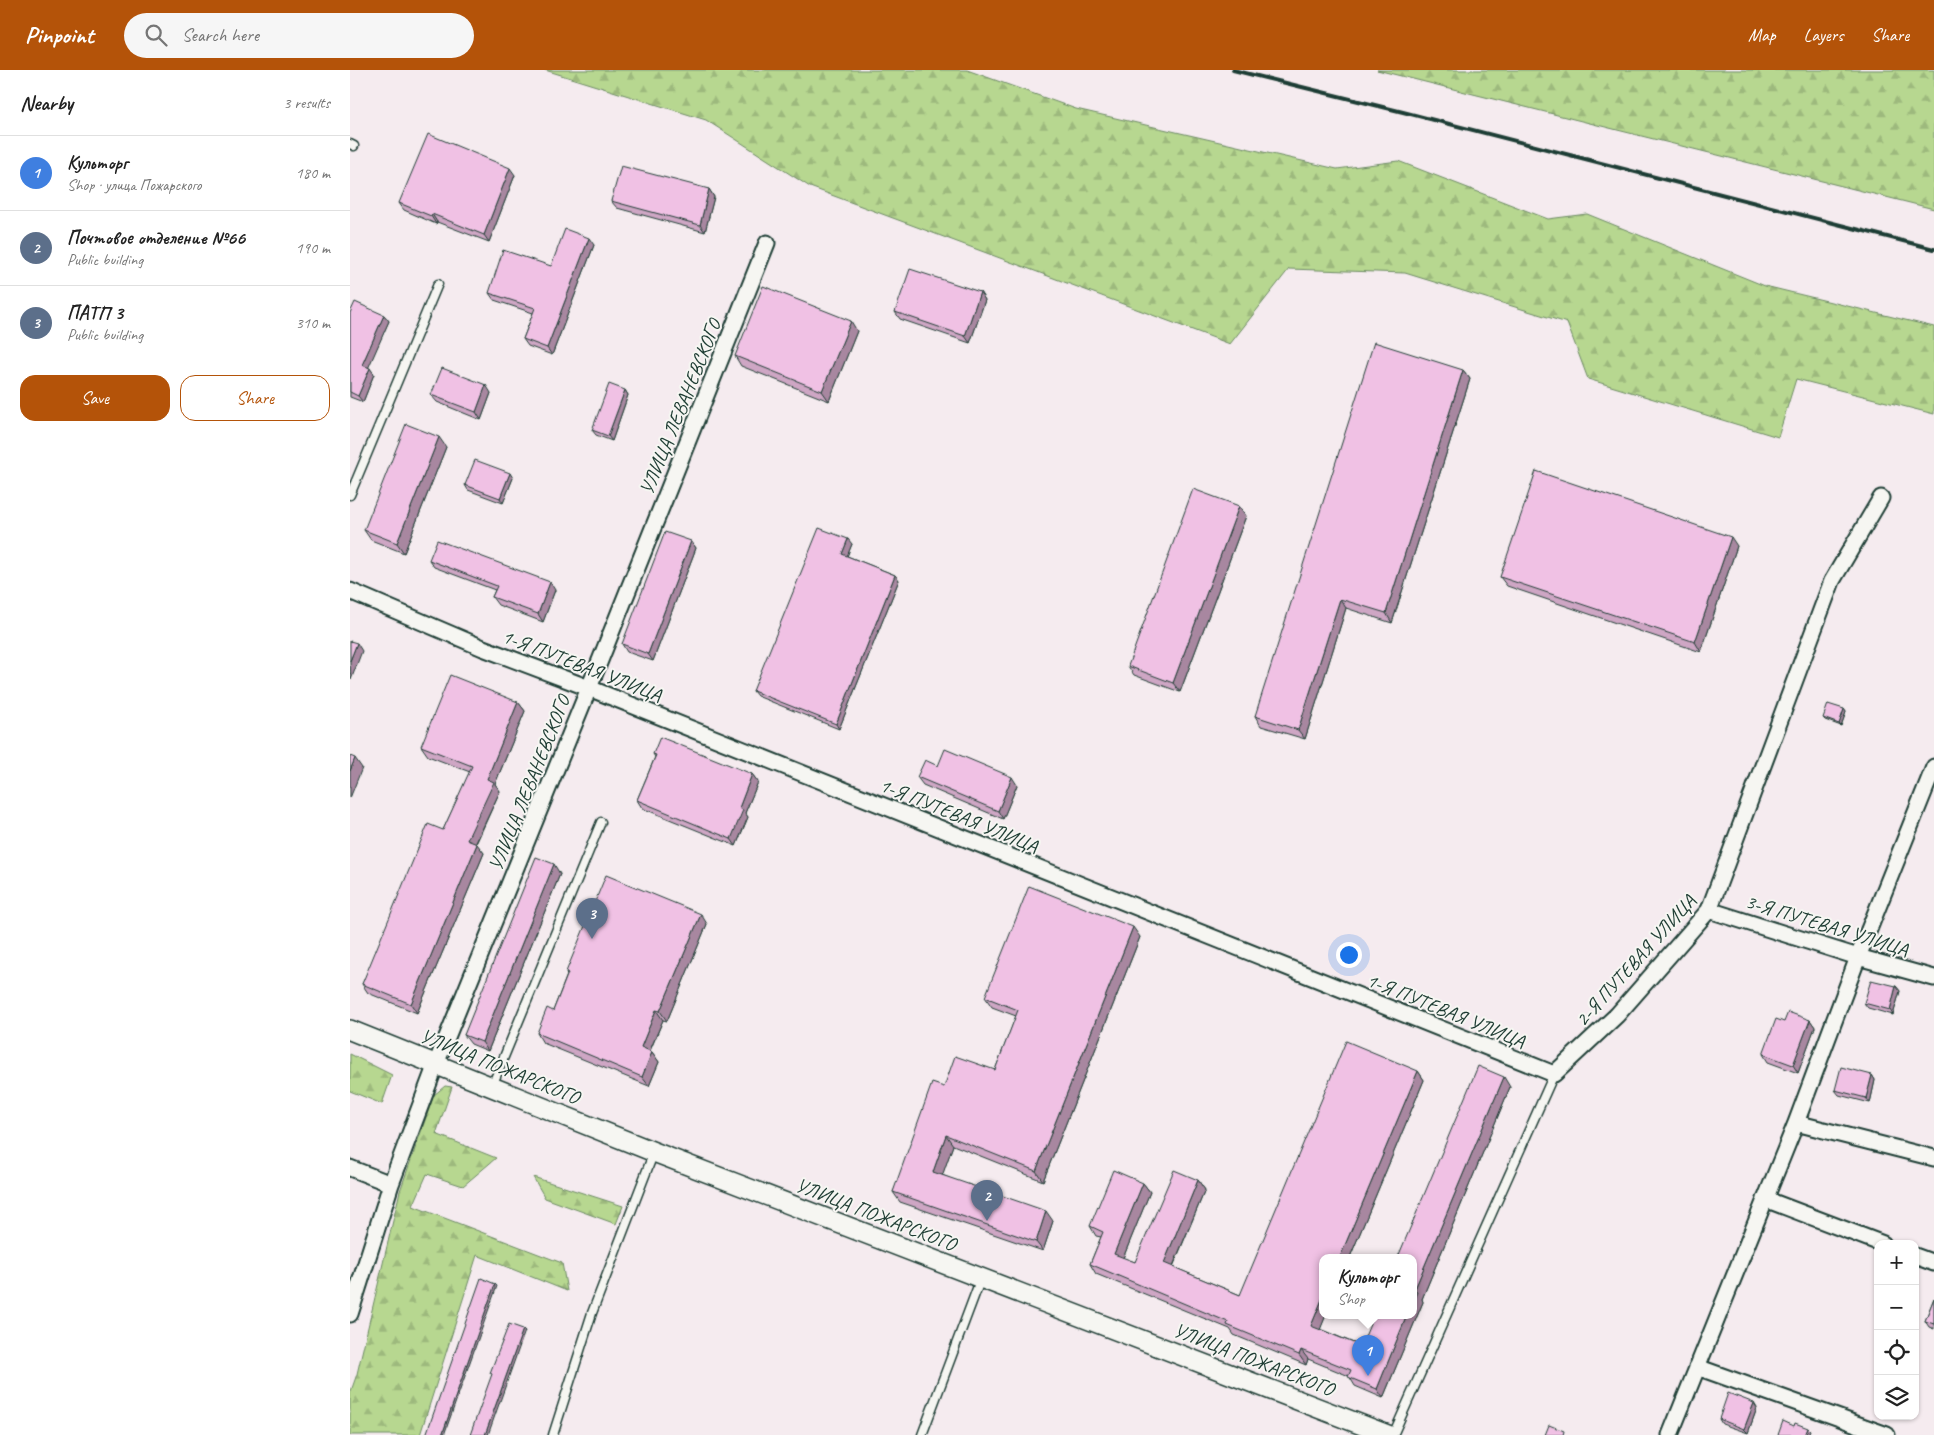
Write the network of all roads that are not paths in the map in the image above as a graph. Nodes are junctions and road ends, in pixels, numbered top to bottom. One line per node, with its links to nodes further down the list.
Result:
1 (767, 243): 6 (street, УЛИЦА ЛЕВАНЕВСКОГО)
2 (438, 284): 3 (lane)
3 (350, 495)
4 (1881, 498): 10 (street, 2-Я ПУТЕВАЯ УЛИЦА)
5 (350, 591): 6 (street, 1-Я ПУТЕВАЯ УЛИЦА)
6 (589, 688): 14 (street, УЛИЦА ЛЕВАНЕВСКОГО); 15 (street, 1-Я ПУТЕВАЯ УЛИЦА)
7 (1934, 767): 8 (street)
8 (1927, 806): 11 (street)
9 (601, 822): 16 (lane)
10 (1709, 910): 11 (street, 3-Я ПУТЕВАЯ УЛИЦА); 15 (street, 2-Я ПУТЕВАЯ УЛИЦА)
11 (1858, 957): 12 (street, 3-Я ПУТЕВАЯ УЛИЦА); 17 (street)
12 (1934, 978)
13 (350, 1030): 14 (street, УЛИЦА ПОЖАРСКОГО)
14 (436, 1064): 16 (street, УЛИЦА ПОЖАРСКОГО); 21 (street, УЛИЦА ЛЕВАНЕВСКОГО)
15 (1554, 1074): 32 (lane, 2-Я ПУТЕВАЯ УЛИЦА)
16 (492, 1086): 18 (street, УЛИЦА ПОЖАРСКОГО)
17 (1796, 1123): 19 (street); 22 (street)
18 (654, 1152): 26 (street, УЛИЦА ПОЖАРСКОГО); 29 (lane)
19 (1934, 1158)
20 (350, 1168): 21 (street)
21 (391, 1184): 27 (street, УЛИЦА ЛЕВАНЕВСКОГО)
22 (1765, 1199): 23 (street); 28 (street)
23 (1874, 1241)
24 (1919, 1257): 25 (street)
25 (1934, 1263)
26 (981, 1278): 30 (lane); 31 (street, УЛИЦА ПОЖАРСКОГО)
27 (350, 1314)
28 (1697, 1367): 33 (street); 34 (street)
29 (553, 1435)
30 (922, 1435)
31 (1388, 1435)
32 (1393, 1435)
33 (1670, 1435)
34 (1887, 1435)

